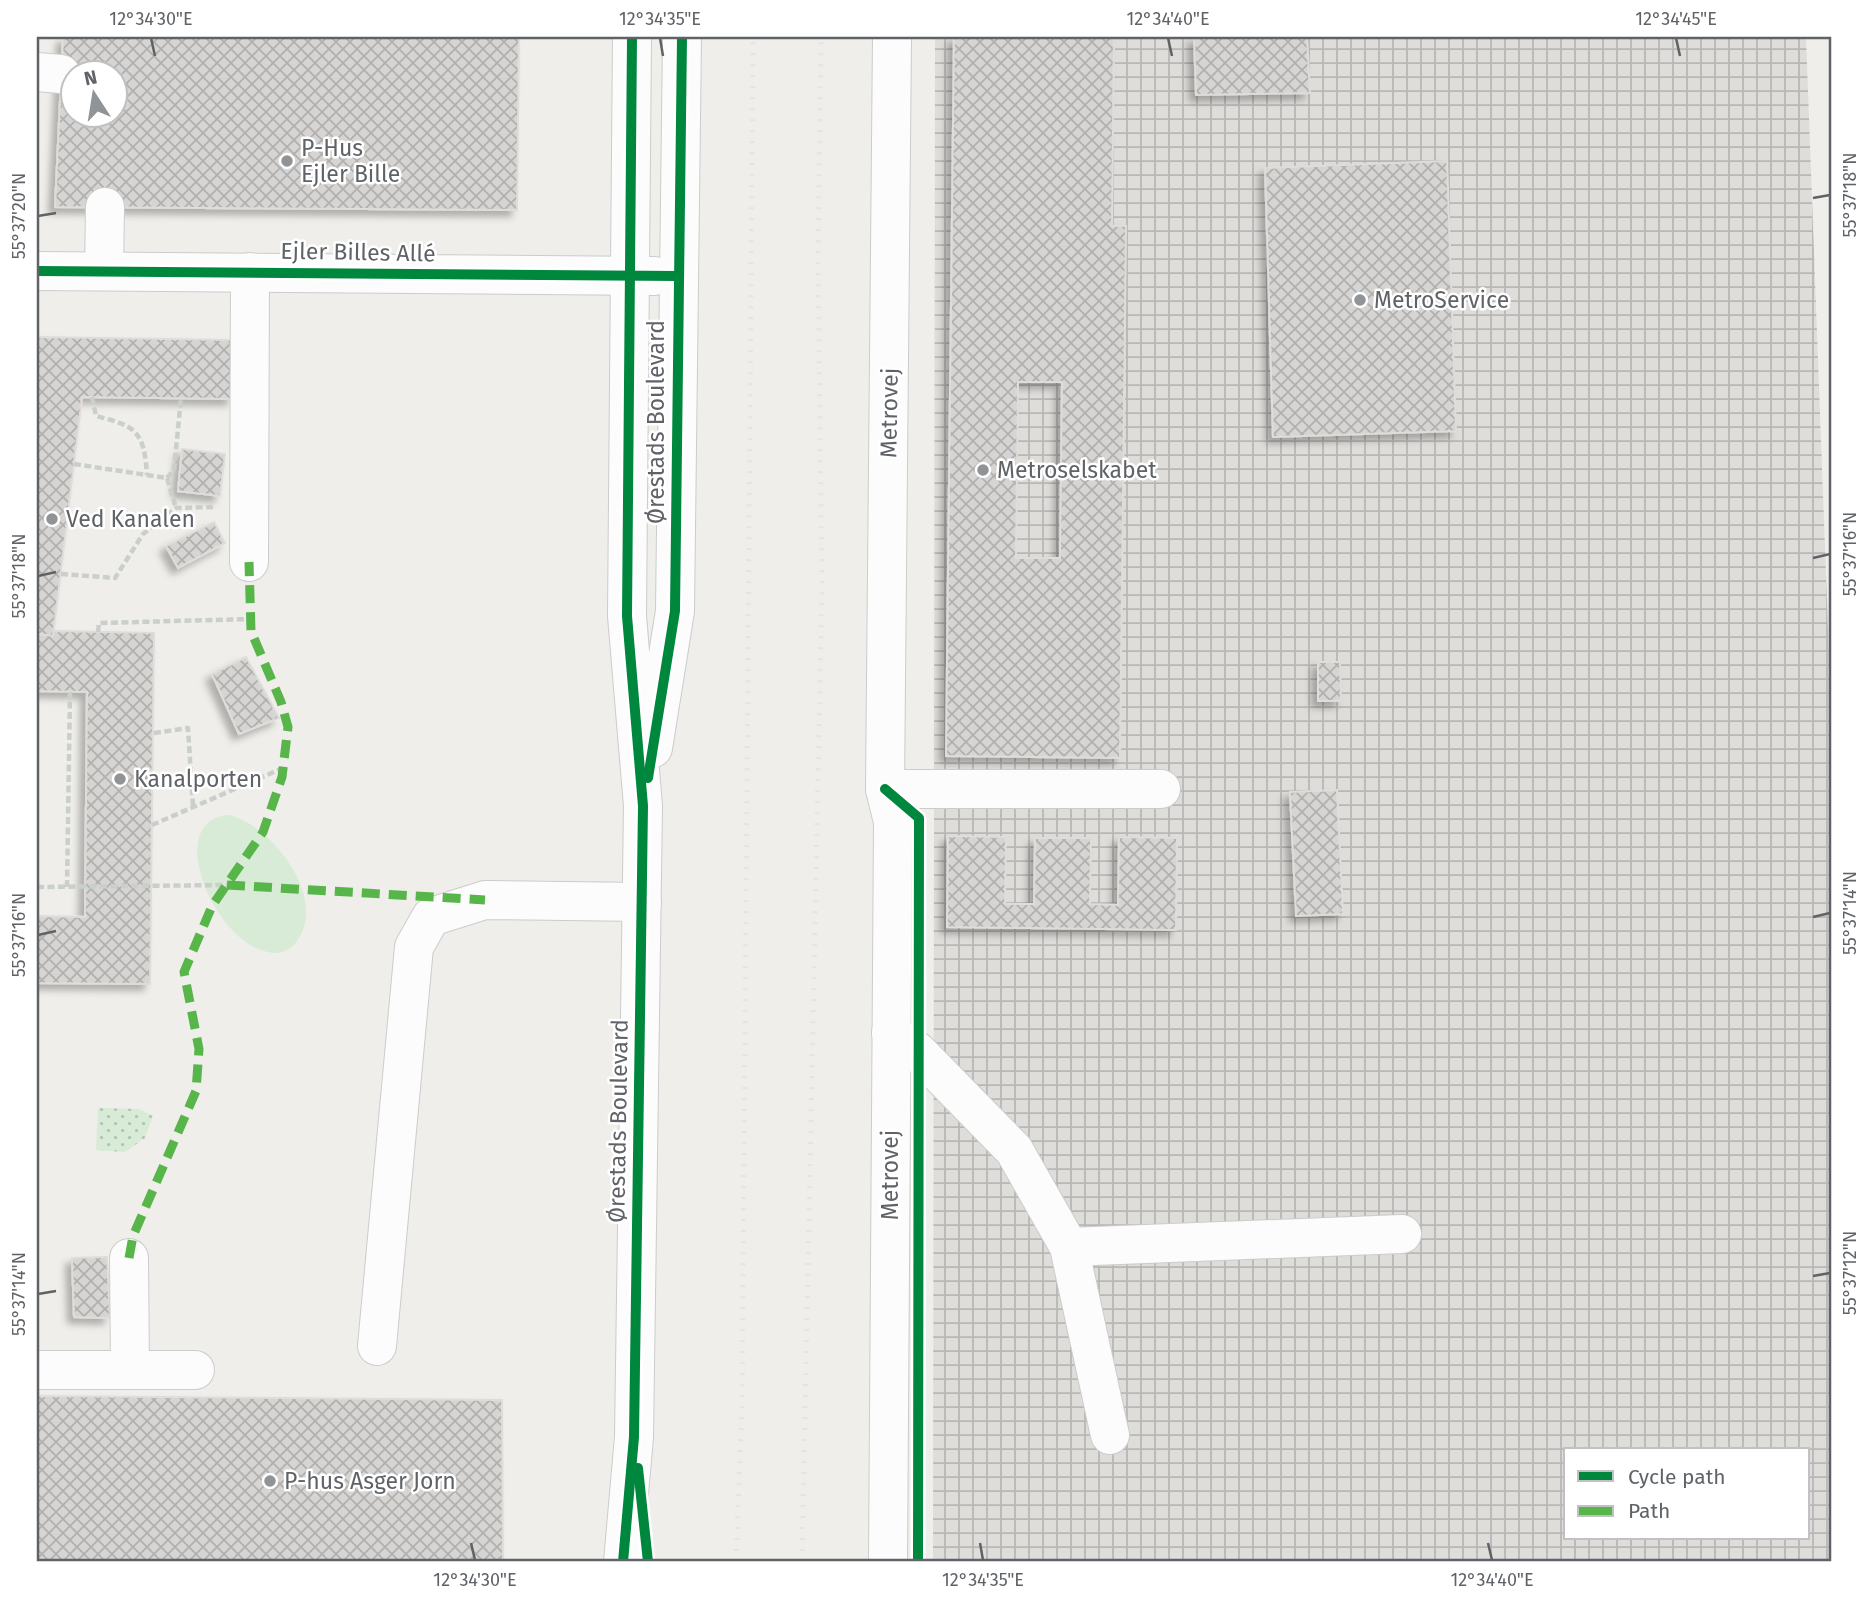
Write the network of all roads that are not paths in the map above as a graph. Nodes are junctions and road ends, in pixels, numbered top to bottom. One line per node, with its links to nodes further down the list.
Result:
1 (632, 37): 8 (street, Ørestads Boulevard)
2 (682, 37): 9 (street, Ørestads Boulevard)
3 (892, 37): 11 (street, Metrovej)
4 (105, 207): 6 (street)
5 (37, 271): 6 (street, Ejler Billes Allé)
6 (104, 271): 7 (street, Ejler Billes Allé)
7 (250, 272): 8 (street, Ejler Billes Allé); 10 (street)
8 (630, 276): 9 (street, Ejler Billes Allé); 13 (street, Ørestads Boulevard)
9 (678, 276): 13 (street, Ørestads Boulevard)
10 (248, 562)
11 (885, 789): 12 (street); 15 (street, Metrovej)
12 (1161, 789)
13 (643, 806): 14 (street, Ørestads Boulevard)
14 (642, 902): 19 (street); 24 (street, Ørestads Boulevard)
15 (891, 1033): 17 (street); 27 (street, Metrovej)
16 (1402, 1234): 17 (street)
17 (1069, 1247): 23 (street)
18 (129, 1258): 21 (street)
19 (377, 1346)
20 (37, 1370): 21 (street)
21 (130, 1370): 22 (street)
22 (195, 1370)
23 (1110, 1435)
24 (634, 1437): 25 (street, Ørestads Boulevard); 26 (street, Ørestads Boulevard)
25 (623, 1562)
26 (648, 1562)
27 (888, 1562)

